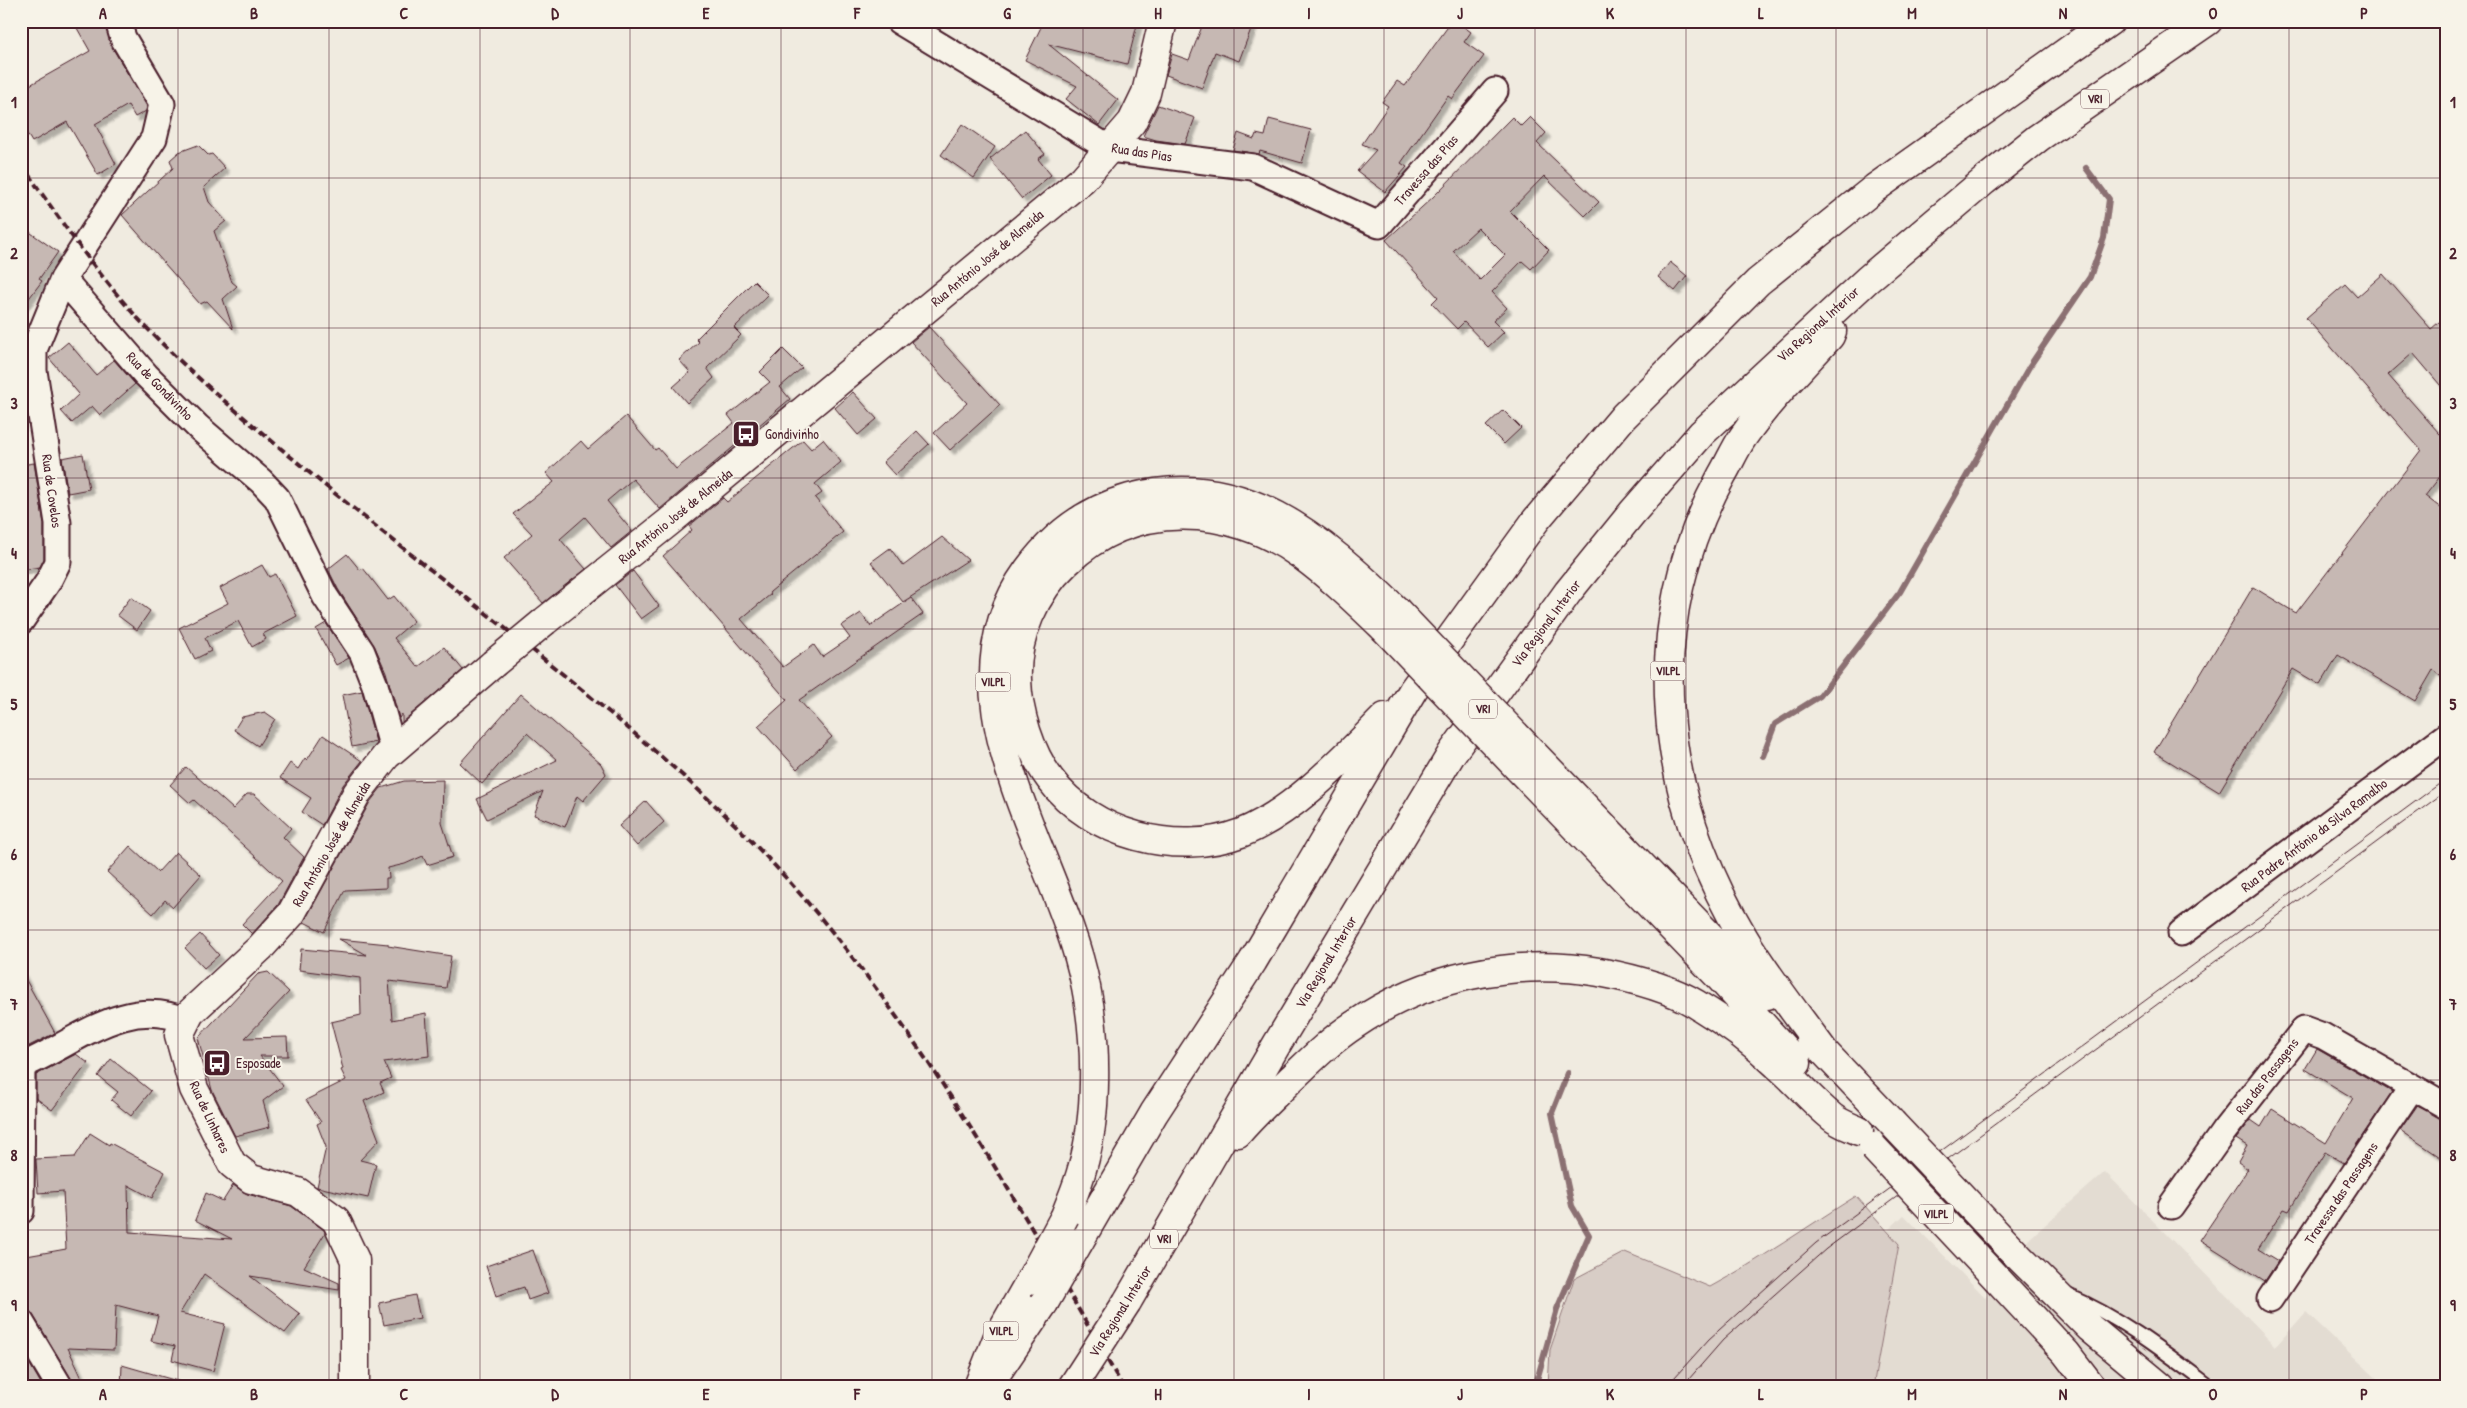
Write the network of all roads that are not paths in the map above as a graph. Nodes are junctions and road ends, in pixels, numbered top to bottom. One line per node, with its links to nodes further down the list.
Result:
1 (118, 21): 9 (street)
2 (899, 21): 7 (street, Rua das Pias)
3 (1163, 21): 7 (main road, Rua António José de Almeida)
4 (2110, 21): 16 (main road)
5 (2208, 21): 10 (main road, Via Regional Interior / VRI)
6 (1495, 91): 8 (street, Travessa das Pias)
7 (1110, 149): 8 (street, Rua das Pias); 18 (main road, Rua António José de Almeida, bridge)
8 (1349, 211)
9 (63, 279): 11 (street); 18 (street, Rua de Gondivinho)
10 (1844, 302): 22 (main road, VILPL); 27 (main road, Via Regional Interior / VRI)
11 (28, 351): 12 (street, Rua de Covelos)
12 (48, 582): 13 (street); 15 (street, Rua de Covelos)
13 (21, 591)
14 (1390, 619): 16 (main road, VILPL); 19 (main road, VILPL, bridge); 35 (main road, VILPL, bridge)
15 (21, 621)
16 (1413, 690): 36 (main road, bridge)
17 (2446, 736): 20 (street, Rua Padre António da Silva Ramalho)
18 (393, 749): 21 (main road, Rua António José de Almeida)
19 (1524, 759): 22 (main road, VILPL); 26 (main road, VILPL)
20 (2181, 933)
21 (186, 1021): 23 (street); 34 (main road, Rua de Linhares)
22 (1823, 1050): 30 (main road, VILPL, bridge)
23 (22, 1066): 29 (street)
24 (2412, 1087): 25 (street, Rua das Passagens); 28 (street, Rua das Passagens); 31 (street, Travessa das Passagens)
25 (2446, 1106)
26 (1866, 1139): 27 (main road, VILPL); 38 (main road, VILPL, bridge)
27 (1202, 1176): 37 (main road, Via Regional Interior / VRI, bridge)
28 (2171, 1206)
29 (21, 1211)
30 (2045, 1285): 39 (main road, VILPL); 40 (lane)
31 (2270, 1299)
32 (21, 1322): 33 (street)
33 (60, 1387)
34 (355, 1387)
35 (978, 1387)
36 (987, 1387)
37 (1072, 1387)
38 (2092, 1387)
39 (2161, 1387)
40 (2211, 1387)

